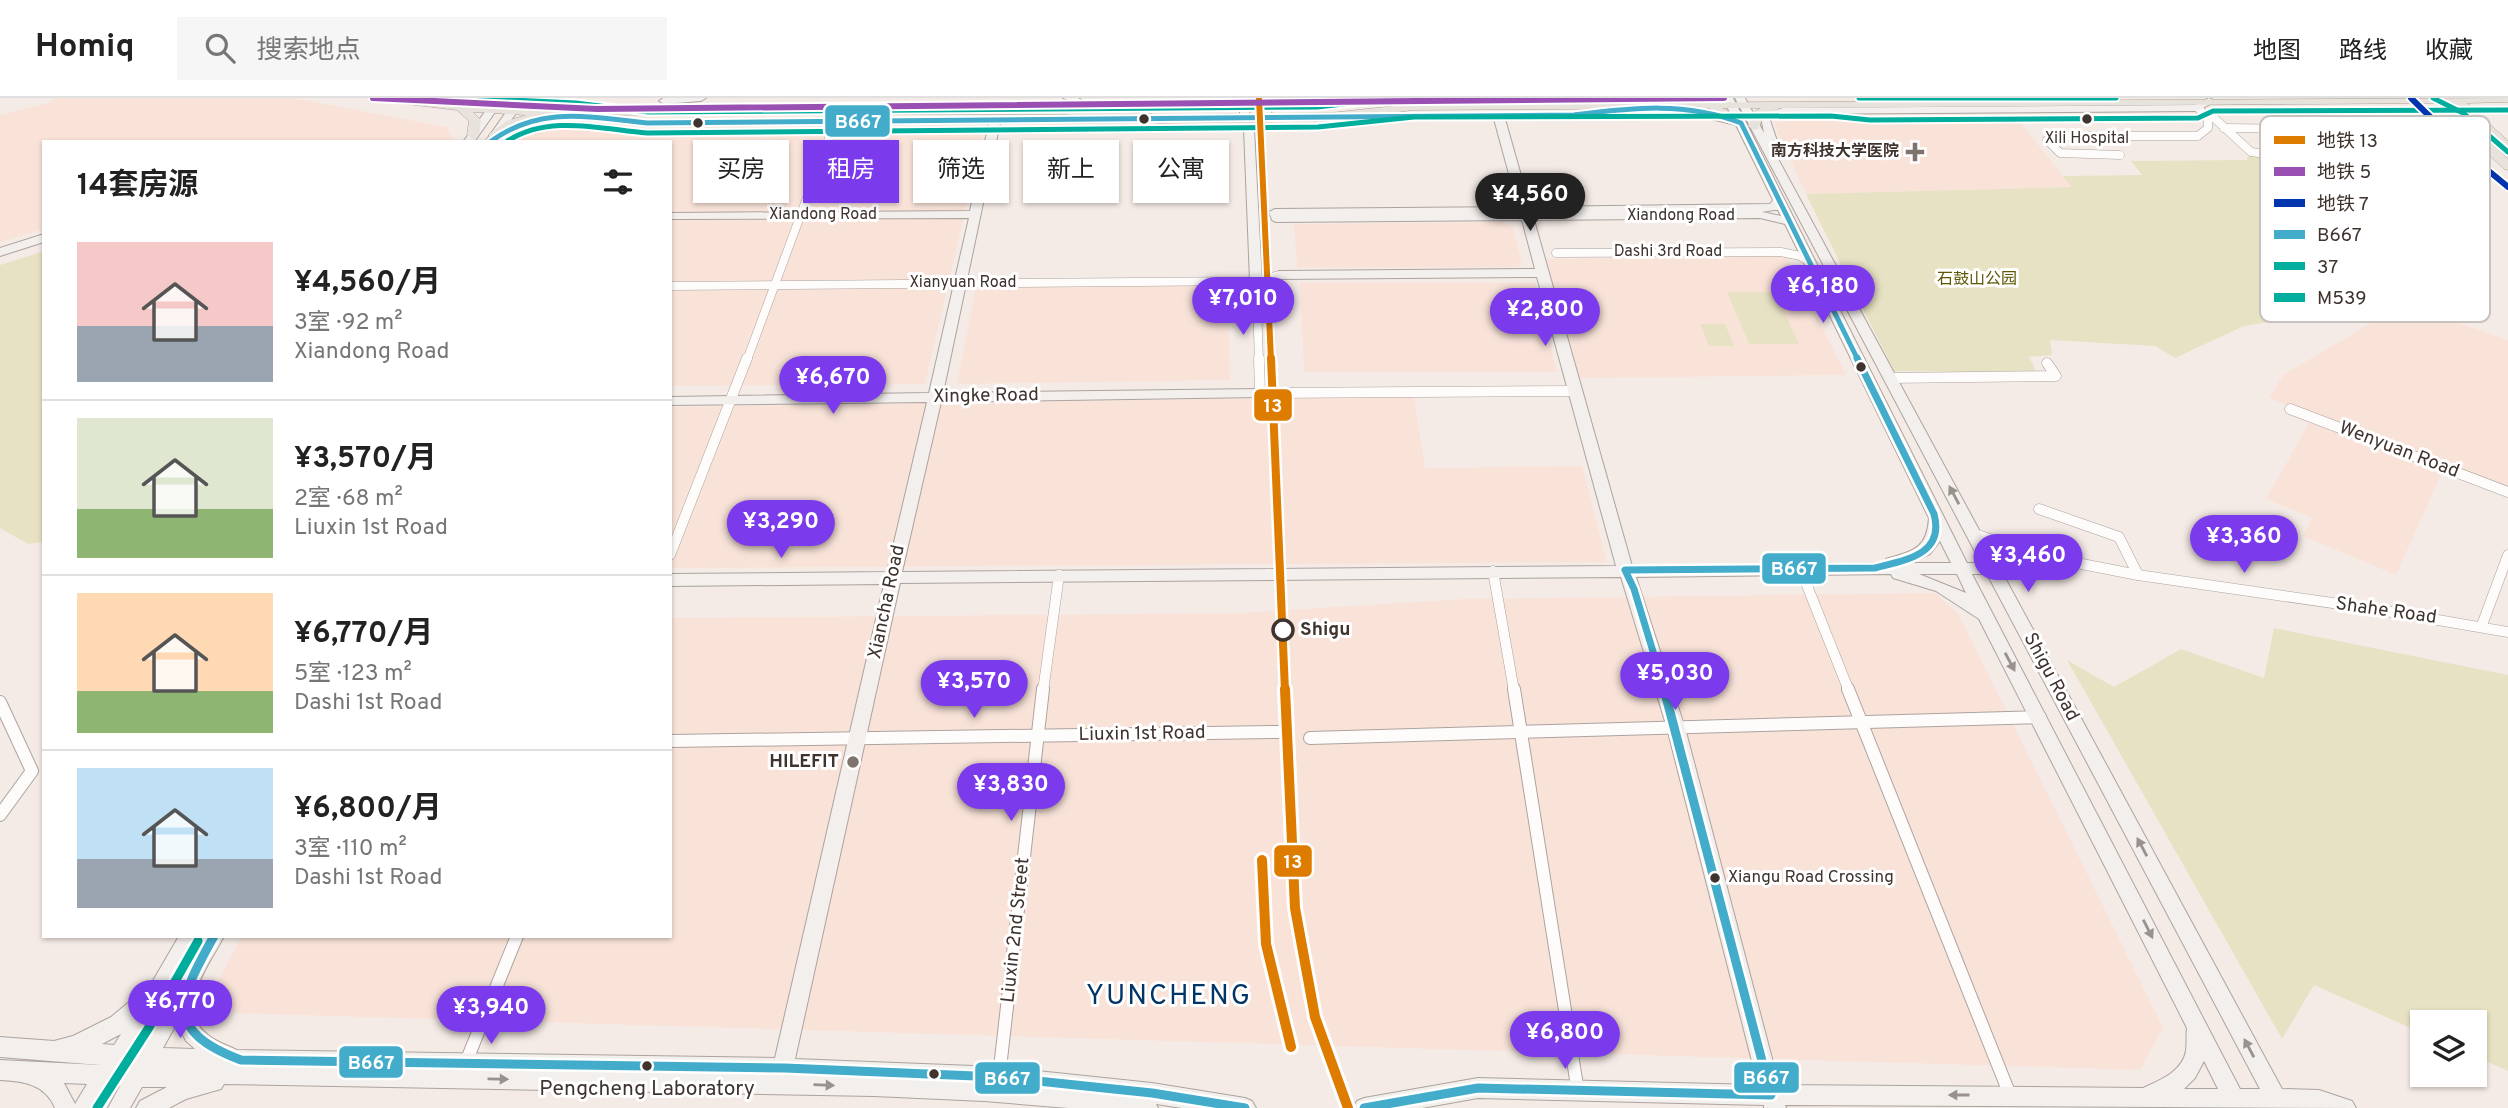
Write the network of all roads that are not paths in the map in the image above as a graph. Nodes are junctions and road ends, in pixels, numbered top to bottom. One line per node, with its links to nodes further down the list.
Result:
1 (382, 98): 23 (main road)
2 (500, 98): 25 (main road)
3 (506, 98): 4 (main road)
4 (521, 98): 13 (main road); 27 (main road)
5 (701, 98): 13 (main road)
6 (911, 98): 11 (main road)
7 (1413, 98): 28 (main road)
8 (2437, 99): 9 (main road); 12 (main road); 36 (main road)
9 (2456, 99): 10 (main road); 37 (main road)
10 (2508, 99)
11 (924, 100): 13 (main road); 14 (main road)
12 (2394, 100): 16 (main road); 35 (main road)
13 (664, 101)
14 (1080, 102): 17 (main road); 31 (main road)
15 (1736, 102): 18 (main road); 21 (main road); 44 (main road, Shigu Road)
16 (2210, 102): 19 (main road); 24 (main road)
17 (1066, 104): 30 (main road); 40 (main road); 42 (main road)
18 (1784, 105): 19 (main road); 44 (main road)
19 (1832, 105): 26 (main road)
20 (1633, 106): 21 (main road); 32 (main road); 39 (main road)
21 (1691, 106): 44 (main road)
22 (2508, 106): 38 (main road)
23 (461, 108): 25 (main road); 48 (main road)
24 (2198, 108): 26 (main road); 53 (street)
25 (491, 110): 27 (main road); 48 (main road)
26 (1870, 110): 54 (main road)
27 (512, 111): 29 (main road); 49 (main road)
28 (1268, 111): 31 (main road); 39 (main road)
29 (558, 113): 30 (main road); 49 (main road)
30 (576, 113): 43 (main road)
31 (1246, 114): 40 (main road); 72 (main road)
32 (1574, 115): 33 (main road); 44 (main road)
33 (1499, 116): 39 (main road); 57 (main road)
34 (2212, 116): 45 (street)
35 (2447, 116)
36 (2455, 116)
37 (2474, 116)
38 (2481, 116)
39 (1318, 117)
40 (1160, 119): 41 (main road)
41 (995, 120): 42 (main road); 60 (main road, Xiancha Road)
42 (976, 121): 43 (main road)
43 (835, 122): 61 (street)
44 (1748, 125): 54 (main road, Shigu Road); 56 (main road, Shigu Road)
45 (2224, 128): 46 (street); 52 (street)
46 (2260, 128)
47 (2490, 132): 50 (main road)
48 (470, 138)
49 (492, 140)
50 (2508, 148)
51 (2490, 149): 55 (main road)
52 (2260, 153)
53 (2120, 155)
54 (1772, 159): 77 (main road, Shigu Road)
55 (2508, 166)
56 (1779, 200): 57 (main road, Xiandong Road); 62 (main road, Shigu Road)
57 (1525, 213): 58 (main road, Xiandong Road); 62 (main road, Xiandong Road); 70 (main road)
58 (1275, 215)
59 (672, 216): 61 (main road, Xiandong Road)
60 (975, 217): 61 (main road, Xiandong Road); 73 (main road, Xiancha Road)
61 (800, 218): 63 (main road, Xiandong Road); 74 (street)
62 (1791, 222): 64 (main road, Shigu Road)
63 (672, 223)
64 (1799, 238): 66 (street); 69 (main road, Shigu Road)
65 (42, 242): 68 (main road)
66 (1781, 252): 67 (street, Dashi 3rd Road); 69 (street)
67 (1556, 253)
68 (0, 255)
69 (1812, 264): 86 (main road, Shigu Road)
70 (1542, 273): 71 (main road); 78 (main road)
71 (1279, 275): 72 (street, Xianyuan Road)
72 (1256, 281): 73 (street, Xianyuan Road); 79 (street)
73 (961, 283): 74 (street, Xianyuan Road); 80 (main road, Xiancha Road)
74 (775, 285): 75 (street, Xianyuan Road); 81 (street)
75 (672, 286)
76 (2047, 363): 77 (street)
77 (1889, 378): 87 (main road, Shigu Road, one-way to 77)
78 (1574, 391): 79 (street); 94 (main road)
79 (1260, 393): 80 (main road, Xingke Road)
80 (933, 397): 81 (main road, Xingke Road); 98 (main road, Xiancha Road)
81 (732, 400): 82 (main road, Xingke Road); 88 (street)
82 (672, 401)
83 (2290, 409): 84 (street, Wenyuan Road)
84 (2508, 492)
85 (2039, 509): 97 (street)
86 (1934, 514): 91 (main road); 92 (main road, Shigu Road)
87 (1975, 534): 93 (main road, Shigu Road); 97 (street, Shahe Road)
88 (672, 550)
89 (2508, 555): 100 (street)
90 (1800, 568): 91 (main road); 94 (main road); 105 (street)
91 (1875, 568): 92 (main road); 101 (main road)
92 (1962, 568): 93 (main road); 101 (main road, Shigu Road)
93 (1993, 568): 139 (main road, Shigu Road, one-way to 93)
94 (1625, 570): 95 (main road); 106 (main road)
95 (1493, 571): 96 (main road); 108 (street)
96 (1059, 575): 98 (main road); 109 (street, Liuxin 2nd Street)
97 (2138, 575): 100 (street, Shahe Road)
98 (893, 576): 99 (main road); 110 (main road, Xiancha Road)
99 (672, 580)
100 (2482, 625): 102 (street, Shahe Road)
101 (1991, 626): 104 (main road, Shigu Road, one-way to 104)
102 (2508, 632)
103 (0, 702): 113 (street)
104 (2039, 717): 105 (street); 119 (main road, Shigu Road, one-way to 119)
105 (1861, 722): 106 (street); 135 (street)
106 (1676, 728): 108 (street); 137 (main road)
107 (1278, 732): 109 (street, Liuxin 1st Road)
108 (1522, 733): 111 (street); 134 (street)
109 (1037, 736): 110 (street, Liuxin 1st Road); 133 (street, Liuxin 2nd Street)
110 (858, 738): 112 (street, Liuxin 1st Road); 130 (main road, Xiancha Road)
111 (1310, 738)
112 (672, 741)
113 (0, 815)
114 (188, 938): 117 (main road)
115 (213, 938): 118 (main road)
116 (516, 938): 125 (street)
117 (164, 979): 121 (main road); 122 (main road)
118 (188, 983): 123 (main road); 124 (main road)
119 (2193, 1017): 136 (main road); 138 (main road, Shigu Road)
120 (0, 1047): 121 (main road)
121 (32, 1051): 122 (main road)
122 (119, 1056): 123 (main road); 129 (main road)
123 (147, 1057): 124 (main road); 131 (main road)
124 (241, 1060): 125 (main road)
125 (466, 1062): 130 (main road); 132 (street)
126 (0, 1070): 127 (main road)
127 (25, 1073): 129 (main road); 140 (main road)
128 (197, 1073): 131 (main road); 132 (main road); 143 (main road)
129 (107, 1075): 131 (main road); 141 (main road)
130 (784, 1076): 132 (main road, one-way to 130); 133 (main road); 144 (main road, one-way to 144)
131 (136, 1077): 142 (main road)
132 (397, 1077)
133 (999, 1077): 145 (main road)
134 (1578, 1092): 137 (main road); 146 (main road)
135 (2010, 1095): 136 (main road); 137 (main road, one-way to 137)
136 (2144, 1097): 138 (main road)
137 (1773, 1102)
138 (2236, 1103): 139 (main road)
139 (2279, 1104): 147 (main road)
140 (66, 1108)
141 (84, 1108)
142 (120, 1108)
143 (146, 1108)
144 (1147, 1108)
145 (1245, 1108)
146 (1364, 1108)
147 (2345, 1108)

